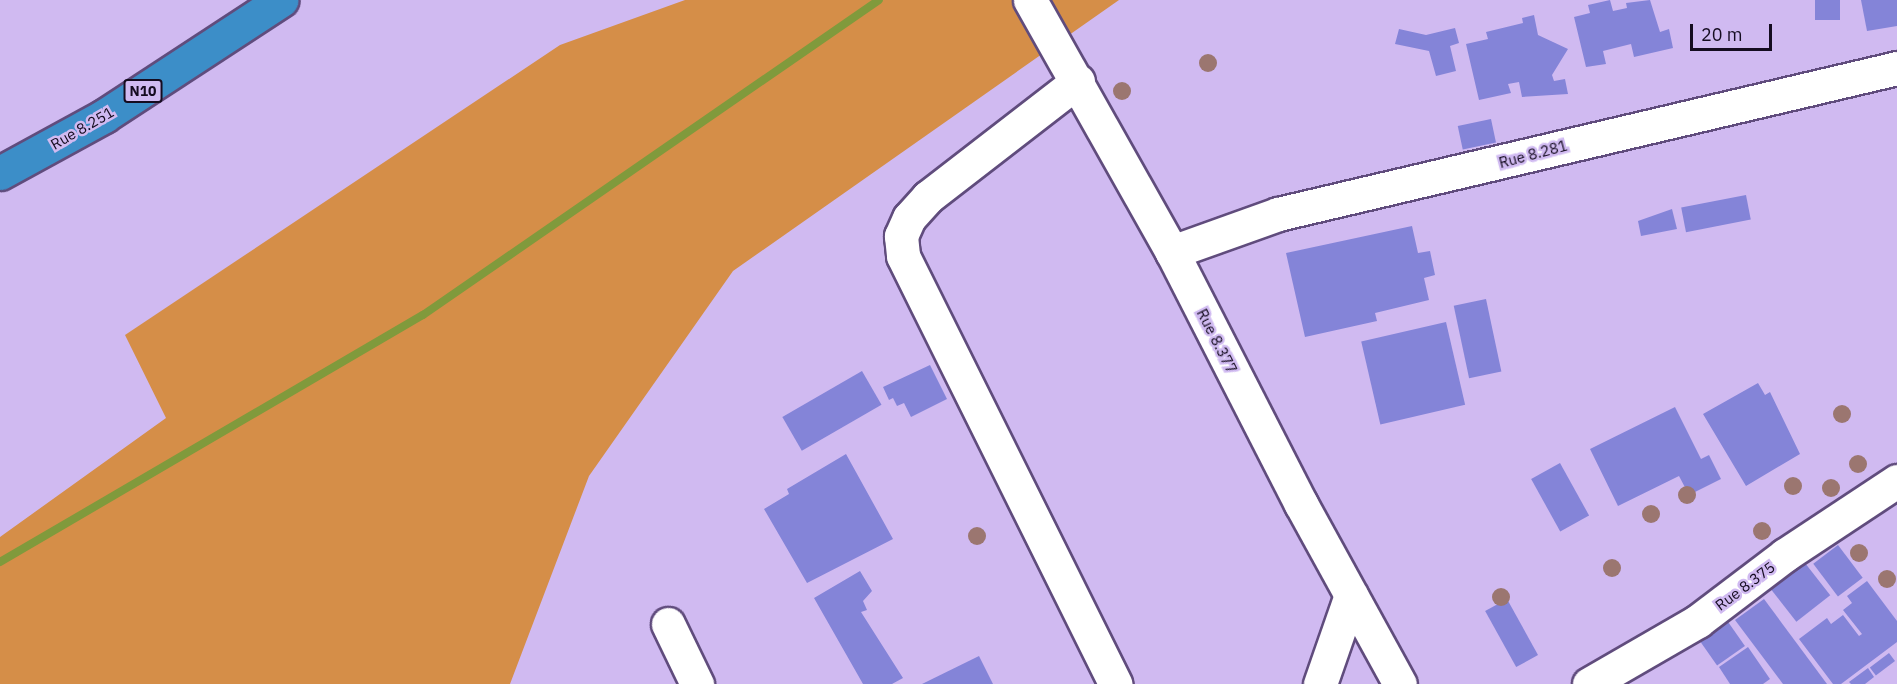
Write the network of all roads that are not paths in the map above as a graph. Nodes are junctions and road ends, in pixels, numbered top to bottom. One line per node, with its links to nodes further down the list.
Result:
1 (281, 0): 5 (highway, Rue 8.251 / N10)
2 (1030, 0): 4 (street, Rue 8.377)
3 (1897, 68): 6 (street, Rue 8.281)
4 (1078, 81): 6 (street, Rue 8.377); 11 (street)
5 (0, 173)
6 (1172, 252): 8 (street, Rue 8.377)
7 (1897, 481): 14 (street, Rue 8.375)
8 (1351, 595): 12 (street); 13 (street, Rue 8.377)
9 (668, 624): 10 (street)
10 (697, 684)
11 (1115, 684)
12 (1320, 684)
13 (1401, 684)
14 (1589, 684)

